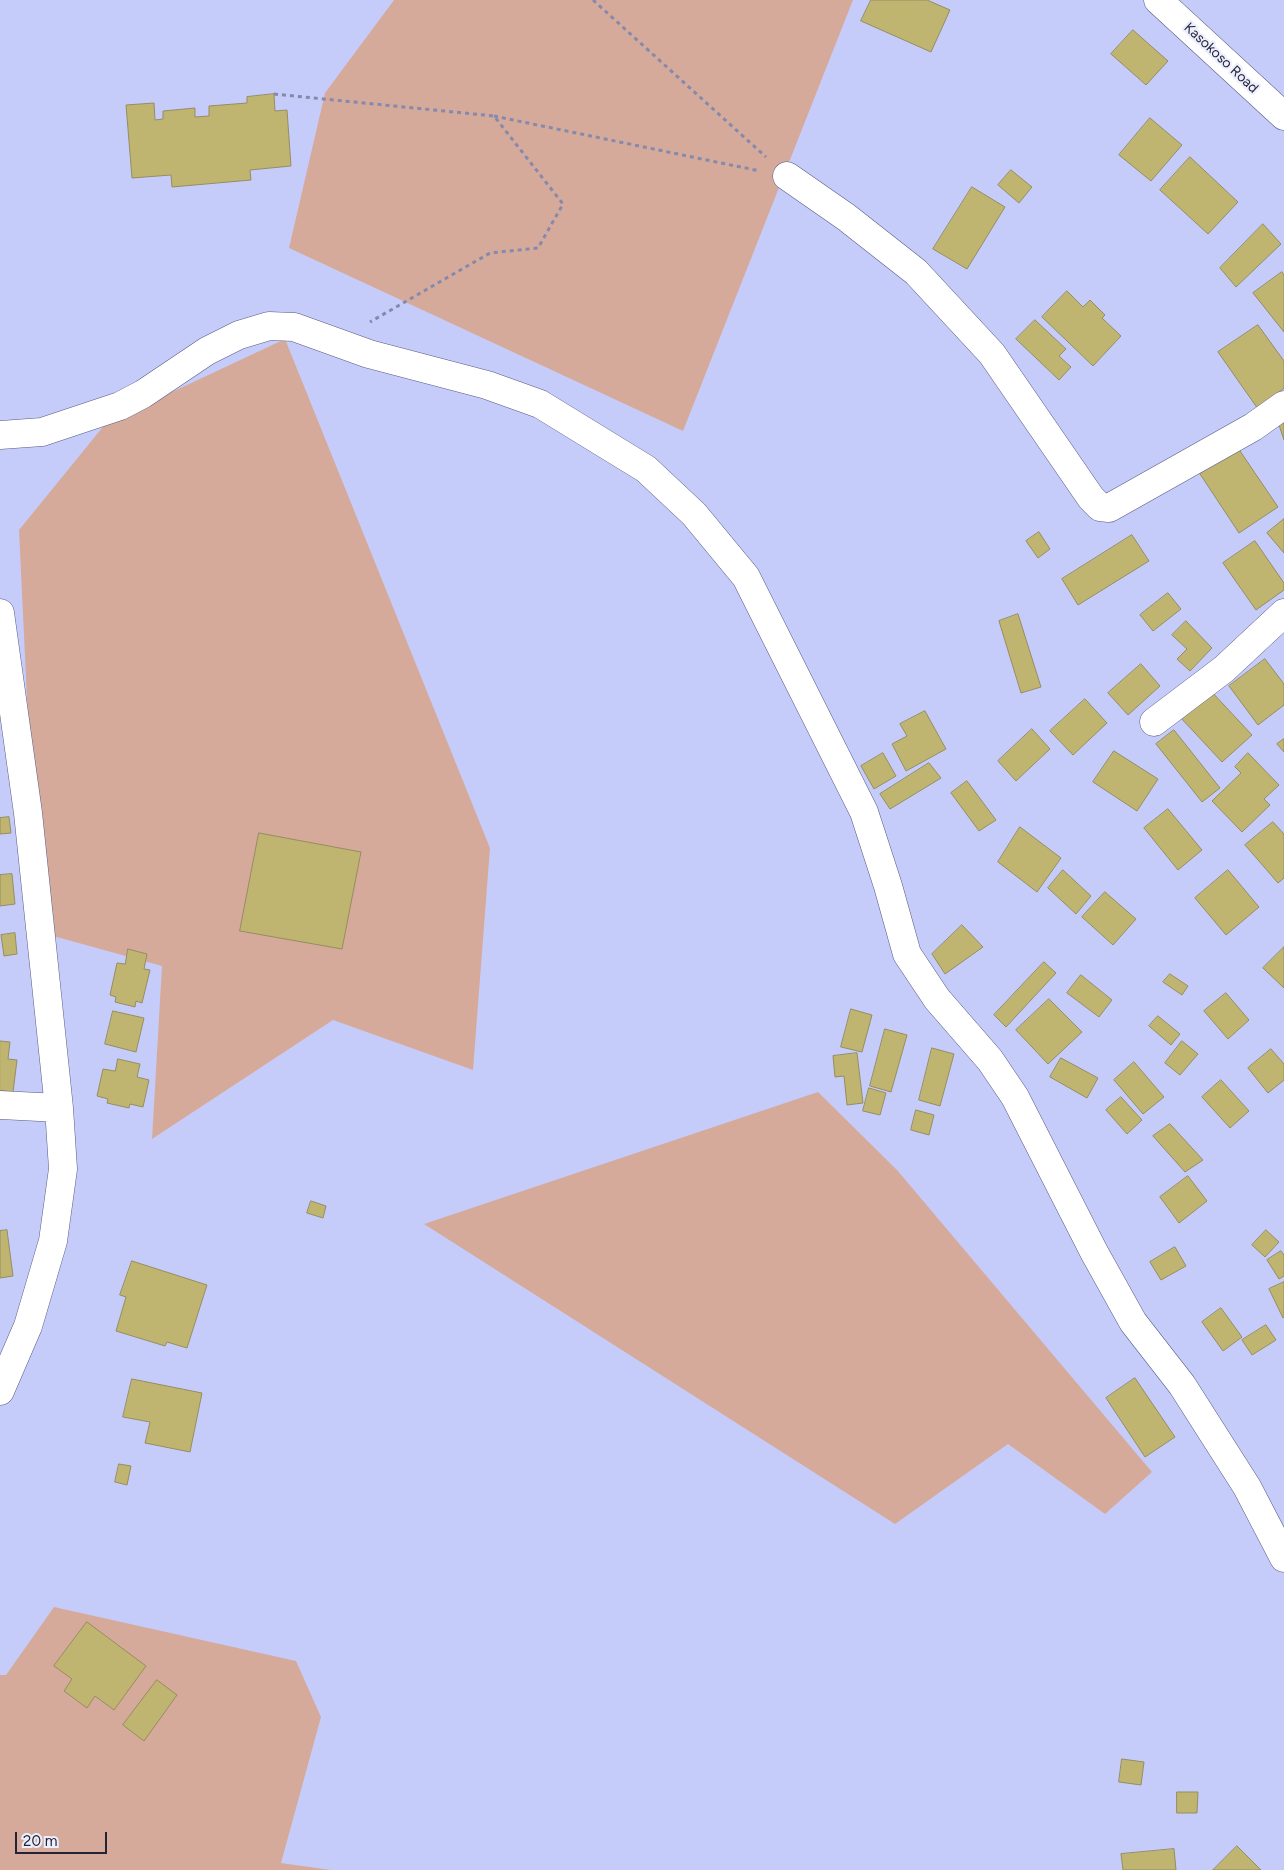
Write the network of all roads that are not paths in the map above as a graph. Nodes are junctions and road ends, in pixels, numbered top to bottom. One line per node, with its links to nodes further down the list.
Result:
1 (1158, 0): 2 (street, Kasokoso Road)
2 (1284, 116)
3 (787, 176): 4 (street)
4 (1284, 405)
5 (0, 435): 12 (street)
6 (0, 613): 10 (street)
7 (1284, 613): 8 (street)
8 (1154, 722)
9 (0, 1105): 10 (street)
10 (59, 1108): 11 (street)
11 (0, 1391)
12 (1284, 1558)

